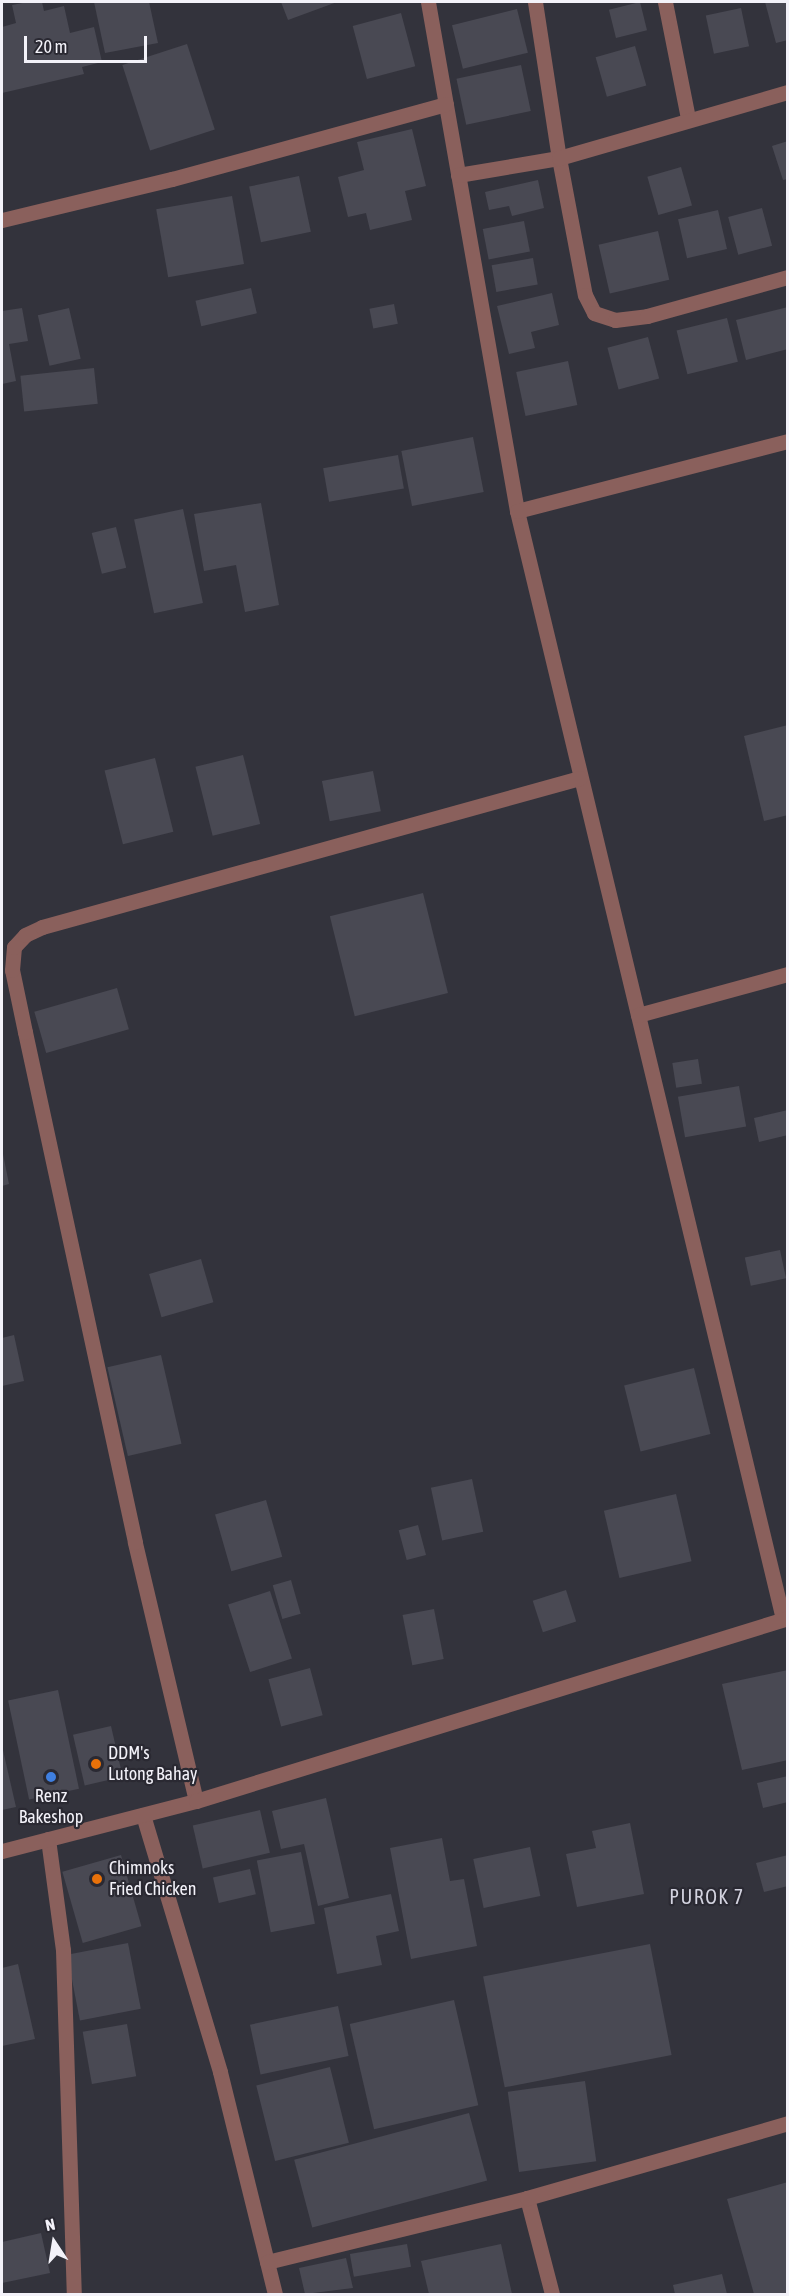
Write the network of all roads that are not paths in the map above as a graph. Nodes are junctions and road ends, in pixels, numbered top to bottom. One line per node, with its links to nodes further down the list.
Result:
1 (428, 2): 5 (street)
2 (535, 2): 7 (street)
3 (665, 2): 6 (street)
4 (788, 92): 6 (street)
5 (446, 104): 8 (street); 9 (street)
6 (688, 118): 7 (street)
7 (559, 158): 8 (street); 10 (street)
8 (458, 175): 12 (street)
9 (2, 220)
10 (788, 277)
11 (788, 441): 12 (street)
12 (517, 511): 13 (street)
13 (579, 778): 15 (street); 17 (street)
14 (788, 975): 15 (street)
15 (638, 1015): 16 (street)
16 (785, 1619): 17 (street)
17 (196, 1801): 18 (street)
18 (143, 1815): 19 (street); 23 (street)
19 (48, 1839): 20 (street); 24 (street)
20 (2, 1851)
21 (788, 2123): 22 (street)
22 (527, 2198): 23 (street); 26 (street)
23 (267, 2262): 25 (street)
24 (74, 2295)
25 (275, 2295)
26 (552, 2295)

